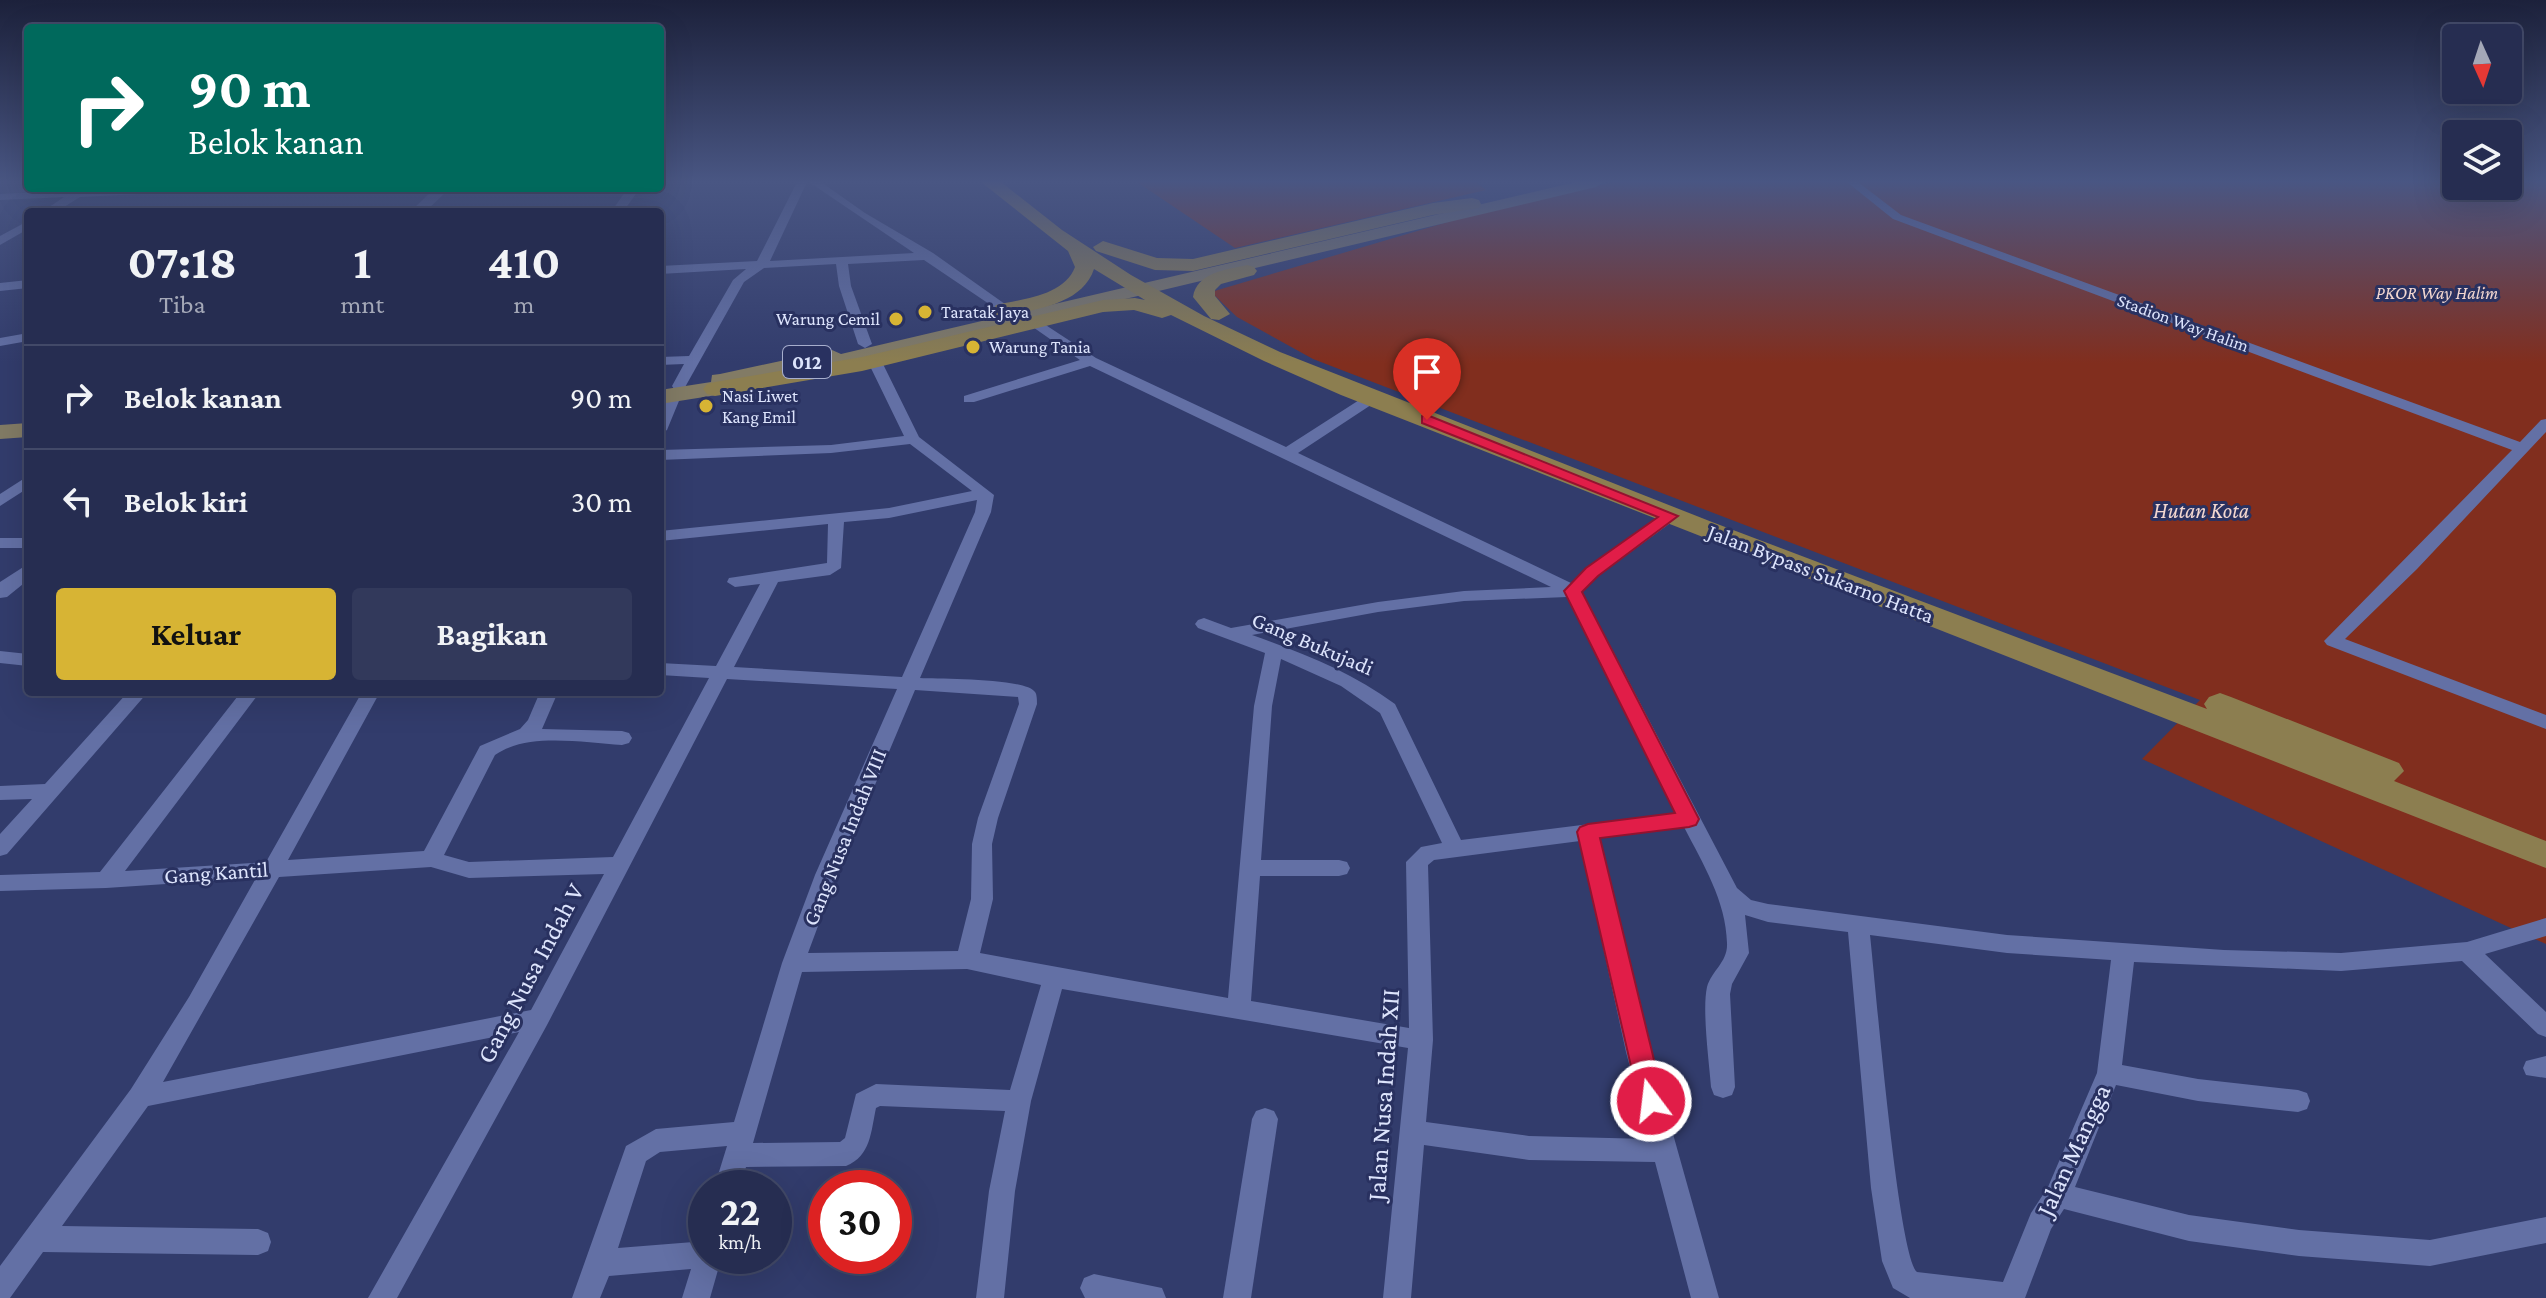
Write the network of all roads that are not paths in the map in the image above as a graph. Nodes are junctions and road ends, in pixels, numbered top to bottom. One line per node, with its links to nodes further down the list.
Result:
1 (771, 243): 15 (street)
2 (907, 243): 12 (street)
3 (1070, 243): 10 (highway, Jalan Bypass Sukarno Hatta)
4 (1097, 243): 11 (highway, Jalan Bypass Sukarno Hatta)
5 (1289, 243): 14 (highway)
6 (1330, 243): 29 (main road, 012)
7 (1361, 243): 17 (highway)
8 (1968, 243): 41 (street, Stadion Way Halim)
9 (1986, 243): 41 (street, Stadion Way Halim)
10 (1075, 246): 21 (highway); 22 (highway, Jalan Bypass Sukarno Hatta)
11 (1103, 247): 14 (highway); 22 (highway, Jalan Bypass Sukarno Hatta)
12 (929, 256): 13 (street); 20 (street)
13 (842, 262): 15 (street); 25 (street)
14 (1193, 265): 17 (highway)
15 (759, 267): 16 (street); 26 (street)
16 (664, 270)
17 (1214, 280): 22 (highway)
18 (24, 284): 19 (street)
19 (0, 287)
20 (1006, 309): 21 (highway); 25 (highway)
21 (1035, 312): 22 (highway); 25 (highway); 28 (street)
22 (1212, 320): 30 (highway, Jalan Bypass Sukarno Hatta); 44 (highway, Jalan Bypass Sukarno Hatta)
23 (24, 338): 24 (street)
24 (0, 342)
25 (870, 353): 29 (highway); 38 (street)
26 (694, 360): 27 (street); 29 (street)
27 (664, 361)
28 (1091, 361): 31 (street); 40 (street)
29 (681, 390): 32 (street)
30 (1372, 398): 36 (street); 44 (highway, Jalan Bypass Sukarno Hatta)
31 (969, 399)
32 (664, 422)
33 (2546, 423): 41 (street)
34 (24, 430): 35 (main road)
35 (0, 432)
36 (1310, 436): 40 (street); 42 (street)
37 (24, 439): 39 (main road)
38 (913, 439): 43 (street); 46 (street)
39 (0, 441)
40 (1262, 441): 42 (street)
41 (2526, 444): 70 (street)
42 (1287, 453): 56 (street)
43 (664, 455)
44 (1601, 479): 48 (highway, Jalan Bypass Sukarno Hatta); 77 (highway, Jalan Bypass Sukarno Hatta)
45 (24, 484): 47 (street)
46 (986, 495): 49 (street); 65 (street, Gang Nusa Indah VIII)
47 (0, 501)
48 (1670, 516): 56 (street); 80 (highway, Jalan Bypass Sukarno Hatta)
49 (836, 518): 50 (street); 54 (street)
50 (664, 536)
51 (0, 543): 52 (street)
52 (24, 543)
53 (24, 573): 57 (street)
54 (771, 579): 55 (street); 64 (street, Gang Nusa Indah V)
55 (735, 582)
56 (1573, 591): 59 (street); 75 (street)
57 (0, 592)
58 (1204, 624): 59 (street, Gang Bukujadi)
59 (1228, 634): 60 (street, Gang Bukujadi)
60 (1274, 651): 79 (street, Gang Bukujadi); 83 (street)
61 (0, 657): 62 (street)
62 (24, 660)
63 (664, 669): 64 (street)
64 (722, 671): 65 (street); 82 (street, Gang Nusa Indah V)
65 (907, 684): 93 (street); 94 (street, Gang Nusa Indah VIII)
66 (135, 696): 73 (street)
67 (248, 696): 86 (street)
68 (369, 696): 85 (street)
69 (547, 696): 71 (street)
70 (2546, 722)
71 (528, 735): 72 (street); 81 (street)
72 (622, 738)
73 (51, 791): 74 (street); 78 (street)
74 (0, 793)
75 (1689, 819): 76 (street); 88 (street)
76 (1588, 832): 79 (street); 108 (street)
77 (2546, 838)
78 (0, 848)
79 (1455, 849): 99 (street, Jalan Nusa Indah XII)
80 (2546, 855)
81 (431, 859): 82 (street, Gang Kantil); 85 (street, Gang Kantil)
82 (619, 865): 97 (street, Gang Nusa Indah V)
83 (1251, 868): 84 (street); 96 (street)
84 (1339, 868)
85 (270, 869): 86 (street, Gang Kantil); 102 (street)
86 (106, 880): 87 (street, Gang Kantil)
87 (0, 883)
88 (1729, 894): 89 (street); 101 (street)
89 (1858, 925): 91 (street); 127 (street)
90 (2546, 927): 92 (street)
91 (2124, 951): 92 (street); 100 (street, Jalan Mangga)
92 (2467, 951): 98 (street)
93 (967, 960): 94 (street); 95 (street)
94 (793, 963): 107 (street, Gang Nusa Indah VIII)
95 (1054, 978): 96 (street); 103 (street)
96 (1239, 1007): 99 (street)
97 (539, 1018): 102 (street); 119 (street, Gang Nusa Indah V)
98 (2546, 1027)
99 (1421, 1040): 106 (street, Jalan Nusa Indah XII)
100 (2109, 1073): 104 (street); 110 (street, Jalan Mangga)
101 (1723, 1087)
102 (140, 1097): 112 (street)
103 (1019, 1101): 107 (street); 122 (street)
104 (2298, 1101)
105 (1265, 1119): 124 (street)
106 (1413, 1132): 108 (street); 125 (street, Jalan Nusa Indah XII)
107 (740, 1144): 109 (street, Gang Nusa Indah VIII); 115 (street)
108 (1665, 1151): 126 (street)
109 (732, 1170)
110 (2058, 1195): 111 (street); 127 (street, Jalan Mangga)
111 (2546, 1230)
112 (37, 1239): 113 (street); 118 (street)
113 (258, 1242)
114 (688, 1256): 115 (street)
115 (600, 1263): 120 (street)
116 (702, 1274): 121 (street)
117 (1094, 1288): 123 (street)
118 (0, 1289)
119 (382, 1298)
120 (586, 1298)
121 (696, 1298)
122 (990, 1298)
123 (1152, 1298)
124 (1237, 1298)
125 (1397, 1298)
126 (1705, 1298)
127 (2011, 1298)

